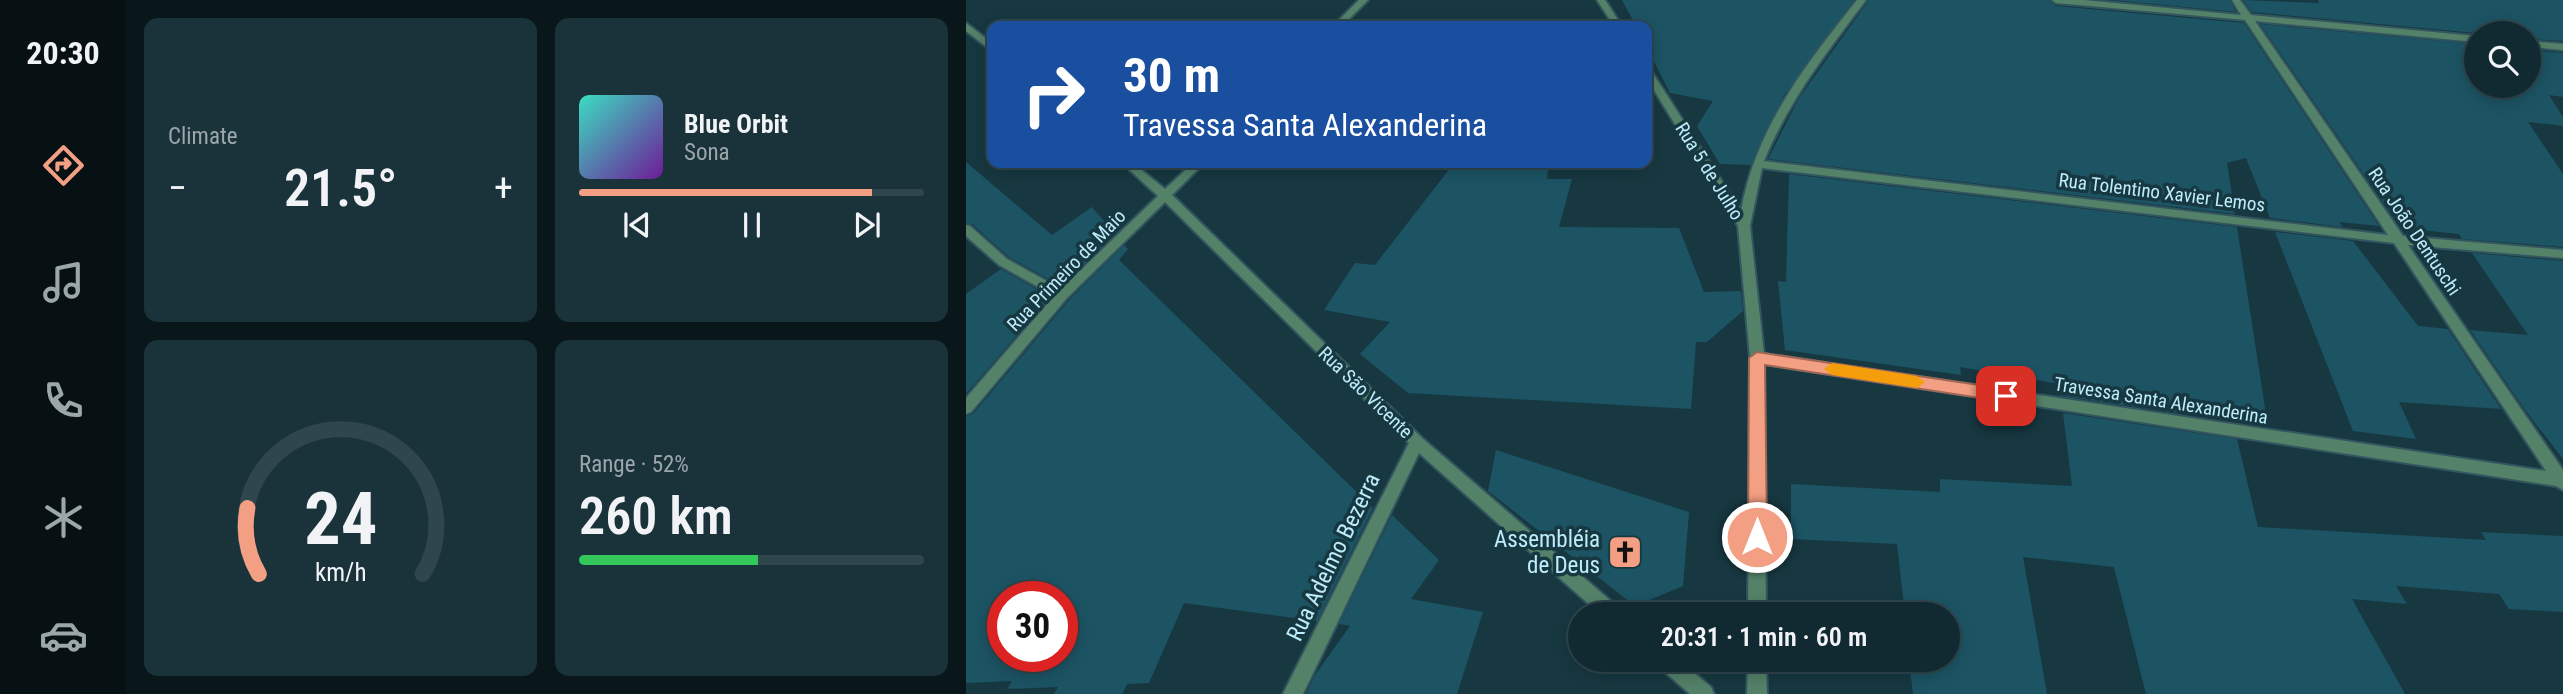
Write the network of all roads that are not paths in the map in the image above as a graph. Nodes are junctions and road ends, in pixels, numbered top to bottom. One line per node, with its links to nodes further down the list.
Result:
1 (1364, 0): 7 (street)
2 (1601, 0): 8 (street)
3 (1862, 0): 15 (street)
4 (2056, 0): 6 (street)
5 (2236, 0): 6 (street, Rua João Dentuschi)
6 (2247, 16): 10 (street); 21 (street, Rua João Dentuschi)
7 (1342, 21)
8 (1615, 21)
9 (966, 26): 11 (street)
10 (2464, 38)
11 (987, 44)
12 (2541, 45): 13 (street)
13 (2563, 47)
14 (1652, 80): 19 (street, Rua 5 de Julho)
15 (1757, 164): 19 (street); 21 (street, Rua Tolentino Xavier Lemos)
16 (1133, 168): 18 (street, Rua São Vicente)
17 (1194, 168): 18 (street, Rua Primeiro de Maio)
18 (1166, 196): 23 (street, Rua Primeiro de Maio); 26 (street, Rua São Vicente)
19 (1744, 226): 24 (street, Rua 5 de Julho)
20 (966, 229): 23 (street)
21 (2399, 240): 22 (street, Rua Tolentino Xavier Lemos); 27 (street, Rua João Dentuschi)
22 (2563, 254)
23 (1062, 295): 25 (street, Rua Primeiro de Maio)
24 (1757, 358): 27 (street, Travessa Santa Alexanderina); 29 (street, Rua 5 de Julho)
25 (966, 408)
26 (1417, 442): 28 (street, Rua São Vicente); 32 (street, Rua Adelmo Bezerra)
27 (2562, 481)
28 (1599, 602)
29 (1757, 602)
30 (1679, 672): 33 (street)
31 (1758, 672): 34 (street)
32 (1293, 694)
33 (1704, 694)
34 (1758, 694)

